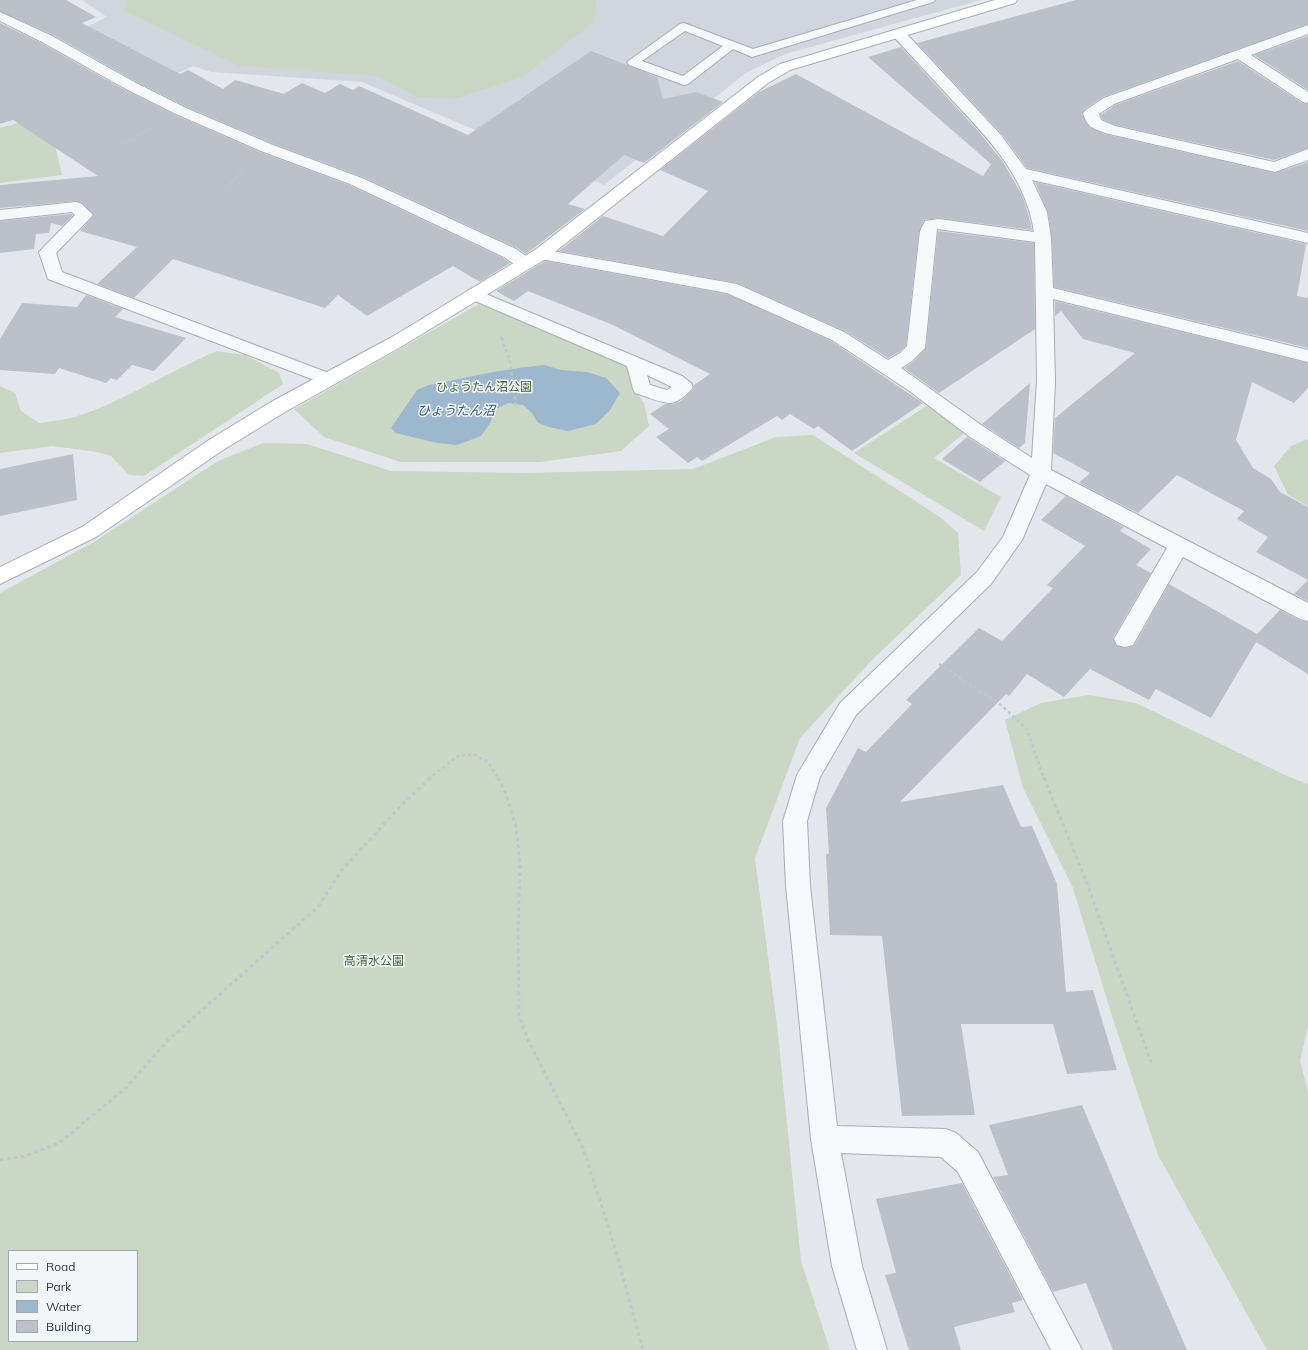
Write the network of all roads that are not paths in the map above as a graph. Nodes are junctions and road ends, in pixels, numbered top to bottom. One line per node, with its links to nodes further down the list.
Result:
1 (929, 0): 6 (lane)
2 (1010, 0): 5 (street)
3 (0, 16): 15 (street)
4 (1308, 29): 7 (street)
5 (899, 34): 10 (street); 14 (street)
6 (731, 45): 6 (lane)
7 (1240, 54): 8 (street); 9 (street)
8 (1308, 99)
9 (1308, 154)
10 (1020, 172): 12 (street); 13 (street)
11 (0, 215): 21 (street)
12 (1043, 238): 16 (street); 20 (street)
13 (1308, 238)
14 (541, 254): 15 (street); 20 (street)
15 (524, 263): 17 (street)
16 (1044, 291): 18 (street); 22 (street)
17 (474, 294): 19 (street); 21 (street)
18 (1308, 356)
19 (635, 363)
20 (887, 368): 22 (street)
21 (328, 379): 24 (street)
22 (1041, 473): 23 (street); 27 (street)
23 (1179, 545): 25 (street); 26 (street)
24 (0, 576)
25 (1308, 613)
26 (1125, 639)
27 (825, 1139): 28 (street); 29 (street)
28 (872, 1350)
29 (1067, 1350)

